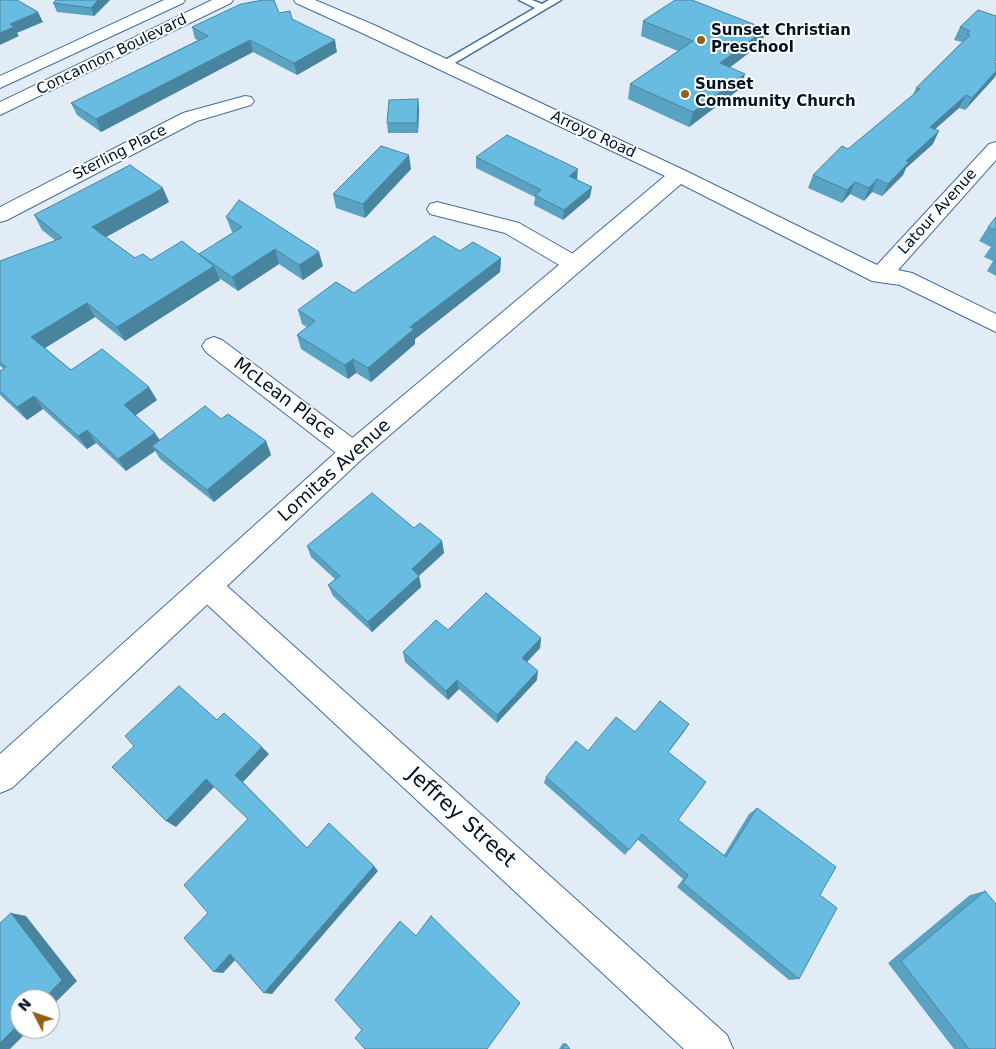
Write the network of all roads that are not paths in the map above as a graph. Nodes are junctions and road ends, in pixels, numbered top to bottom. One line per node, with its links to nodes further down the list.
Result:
1 (177, 0): 8 (street, Concannon Boulevard)
2 (225, 0): 10 (street, Concannon Boulevard)
3 (302, 0): 7 (street, Arroyo Road)
4 (524, 0): 6 (lane)
5 (556, 0): 6 (lane)
6 (542, 8): 7 (lane)
7 (444, 65): 12 (street, Arroyo Road)
8 (0, 83)
9 (245, 101): 14 (street, Sterling Place)
10 (0, 109)
11 (996, 148): 16 (street, Latour Avenue)
12 (679, 175): 15 (street, Lomitas Avenue); 16 (street, Arroyo Road)
13 (437, 209): 15 (street)
14 (0, 215)
15 (574, 264): 20 (street, Lomitas Avenue)
16 (880, 276): 17 (street, Arroyo Road); 18 (street, Arroyo Road)
17 (996, 324)
18 (996, 344)
19 (214, 346): 20 (street, McLean Place)
20 (354, 452): 21 (street, Lomitas Avenue)
21 (208, 587): 22 (street, Lomitas Avenue); 23 (street, Jeffrey Street)
22 (0, 776)
23 (713, 1049)

